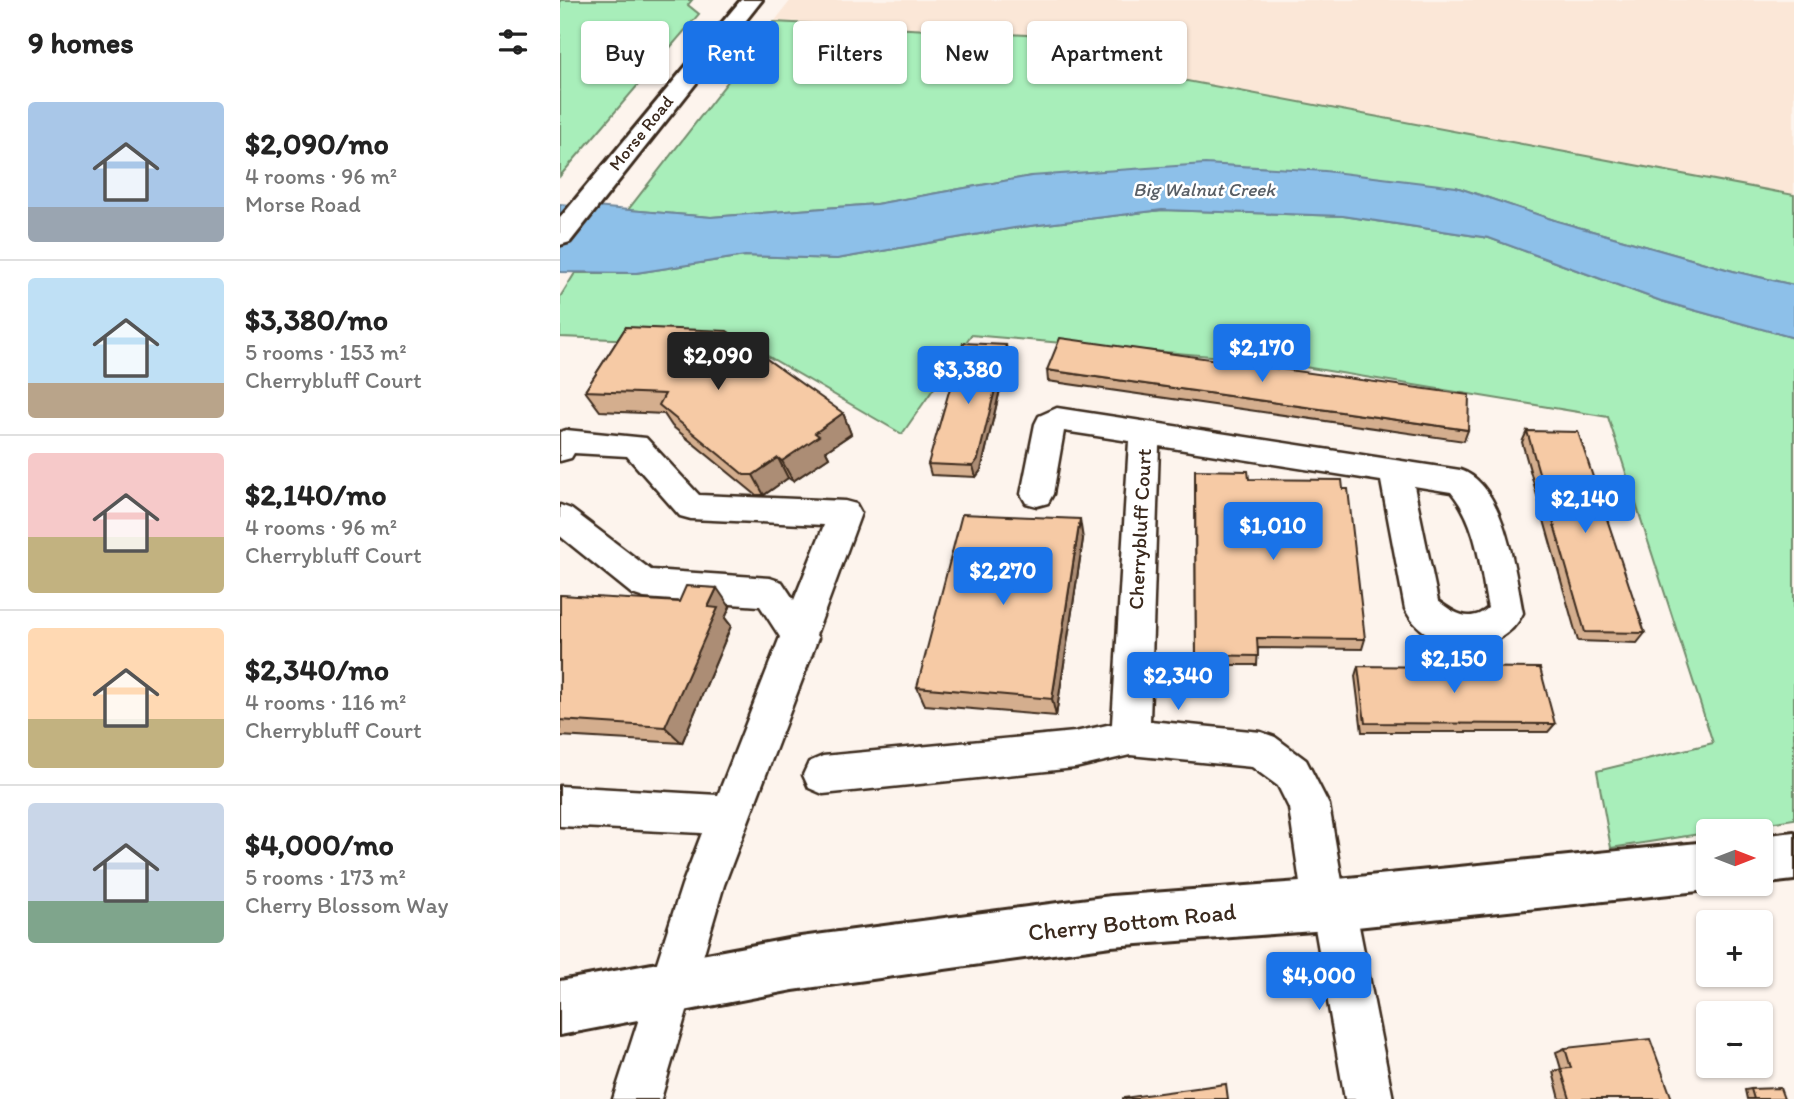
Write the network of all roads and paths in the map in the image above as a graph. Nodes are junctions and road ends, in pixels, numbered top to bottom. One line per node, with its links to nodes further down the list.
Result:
1 (752, 0): 2 (main road, Morse Road)
2 (560, 236)
3 (1144, 433): 5 (street, Cherrybluff Court); 6 (street, Cherrybluff Court); 9 (street, Cherrybluff Court)
4 (560, 450): 8 (street)
5 (1395, 472): 5 (street, Cherrybluff Court)
6 (1037, 494)
7 (560, 518): 8 (street)
8 (800, 638): 12 (street)
9 (1130, 737): 10 (street); 16 (street)
10 (823, 775)
11 (560, 806): 12 (street)
12 (731, 815): 17 (street)
13 (1794, 856): 14 (main road)
14 (1773, 858)
15 (1696, 867): 16 (main road, Cherry Bottom Road)
16 (1328, 905): 17 (main road, Cherry Bottom Road); 20 (street)
17 (671, 987): 18 (main road, Cherry Bottom Road); 19 (street)
18 (560, 1008)
19 (637, 1099)
20 (1369, 1099)

